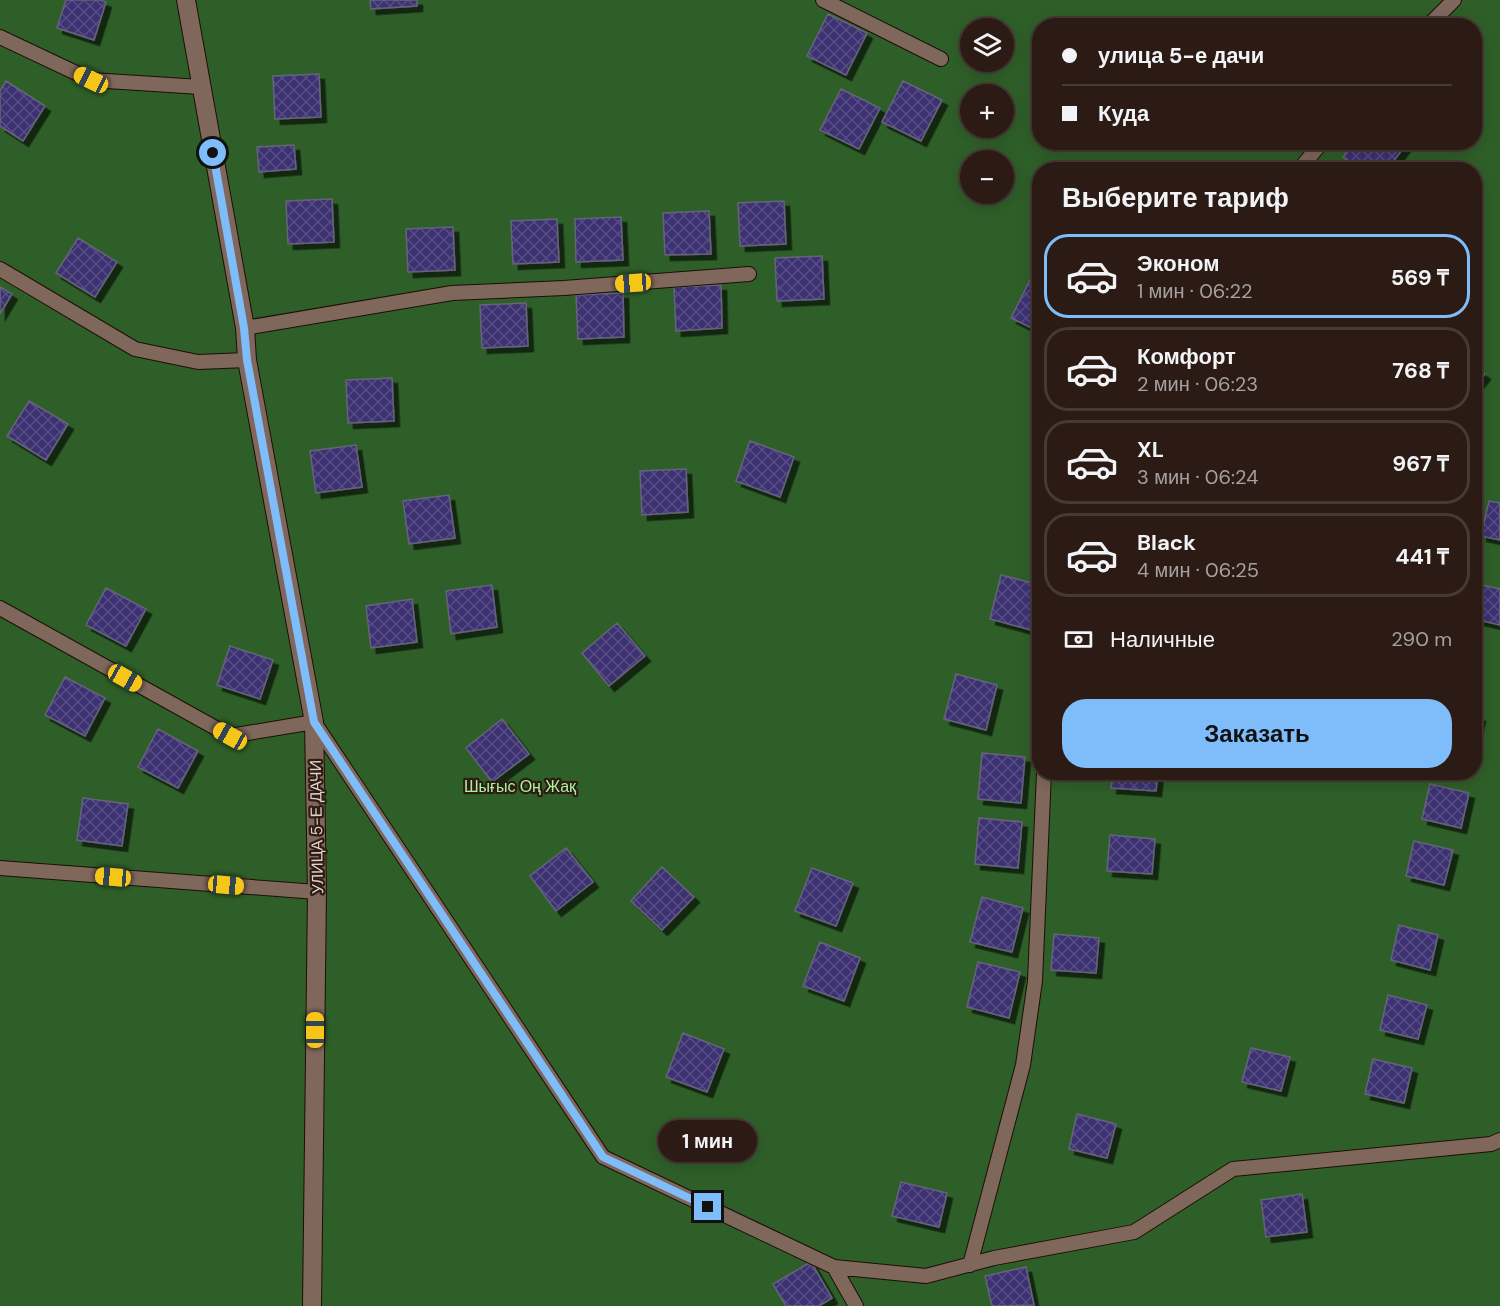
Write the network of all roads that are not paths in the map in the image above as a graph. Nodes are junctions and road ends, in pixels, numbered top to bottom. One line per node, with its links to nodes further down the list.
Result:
1 (186, 0): 7 (street, УЛИЦА 5-Е ДАЧИ)
2 (823, 0): 6 (lane)
3 (1454, 0): 4 (lane)
4 (1436, 18)
5 (0, 37): 7 (lane)
6 (941, 59)
7 (201, 87): 12 (street, УЛИЦА 5-Е ДАЧИ)
8 (1315, 150): 9 (lane)
9 (1306, 162)
10 (0, 270): 13 (lane)
11 (749, 274): 12 (lane)
12 (244, 328): 13 (street, УЛИЦА 5-Е ДАЧИ)
13 (247, 360): 15 (street, УЛИЦА 5-Е ДАЧИ)
14 (0, 608): 15 (lane)
15 (314, 722): 18 (street, УЛИЦА 5-Е ДАЧИ); 21 (lane)
16 (1044, 780): 20 (lane)
17 (0, 868): 18 (lane)
18 (317, 892): 22 (street, УЛИЦА 5-Е ДАЧИ)
19 (1500, 1140): 20 (lane)
20 (970, 1265): 21 (lane)
21 (834, 1267): 23 (lane)
22 (312, 1306)
23 (856, 1306)

